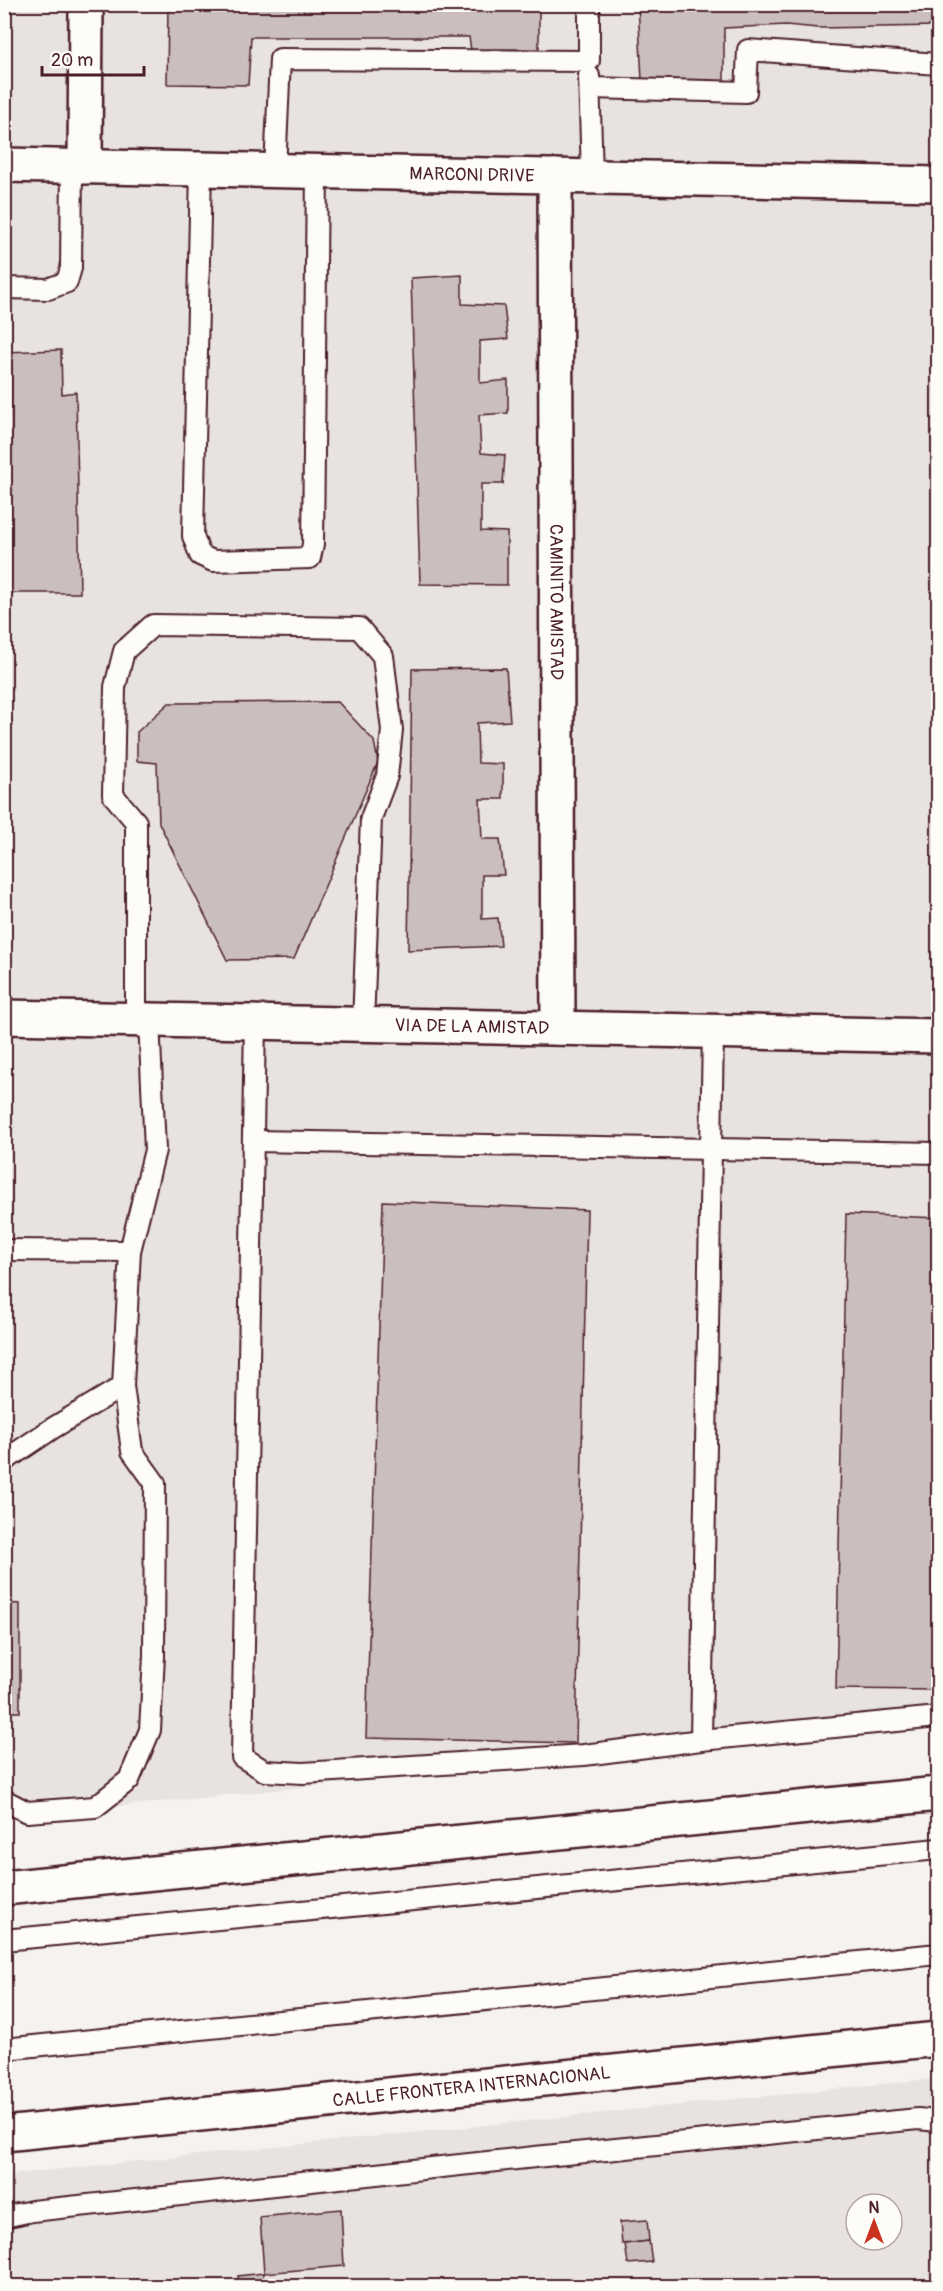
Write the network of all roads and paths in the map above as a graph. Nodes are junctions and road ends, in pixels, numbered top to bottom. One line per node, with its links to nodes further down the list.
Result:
1 (86, 4): 7 (street)
2 (589, 4): 3 (lane)
3 (589, 61): 5 (lane); 9 (lane)
4 (939, 64): 5 (lane)
5 (590, 88): 12 (lane)
6 (4, 165): 7 (street, MARCONI DRIVE)
7 (79, 166): 8 (street, MARCONI DRIVE); 14 (lane)
8 (201, 169): 9 (street, MARCONI DRIVE); 10 (lane)
9 (275, 171): 10 (street, MARCONI DRIVE)
10 (317, 172): 11 (street, MARCONI DRIVE)
11 (555, 176): 12 (street, MARCONI DRIVE); 19 (street, CAMINITO AMISTAD)
12 (591, 177): 13 (street, MARCONI DRIVE)
13 (939, 184)
14 (4, 288)
15 (4, 1017): 16 (street, VIA DE LA AMISTAD)
16 (143, 1020): 17 (street, VIA DE LA AMISTAD); 18 (lane); 26 (lane)
17 (255, 1022): 18 (street, VIA DE LA AMISTAD); 22 (lane)
18 (363, 1024): 19 (street, VIA DE LA AMISTAD)
19 (558, 1028): 20 (street, VIA DE LA AMISTAD)
20 (713, 1031): 21 (street, VIA DE LA AMISTAD); 23 (lane)
21 (939, 1036)
22 (253, 1141): 23 (lane); 30 (lane)
23 (711, 1149): 24 (lane); 30 (lane)
24 (939, 1153)
25 (4, 1250): 26 (lane)
26 (130, 1251): 27 (lane)
27 (123, 1386): 28 (lane); 32 (lane)
28 (4, 1461)
29 (939, 1717): 30 (lane)
30 (701, 1740)
31 (939, 1794): 34 (street)
32 (4, 1800)
33 (939, 1849): 35 (lane)
34 (4, 1888)
35 (4, 1940)
36 (939, 1954): 38 (lane)
37 (939, 2039): 40 (street, CALLE FRONTERA INTERNACIONAL)
38 (4, 2049)
39 (939, 2121): 41 (lane)
40 (4, 2134)
41 (4, 2217)

